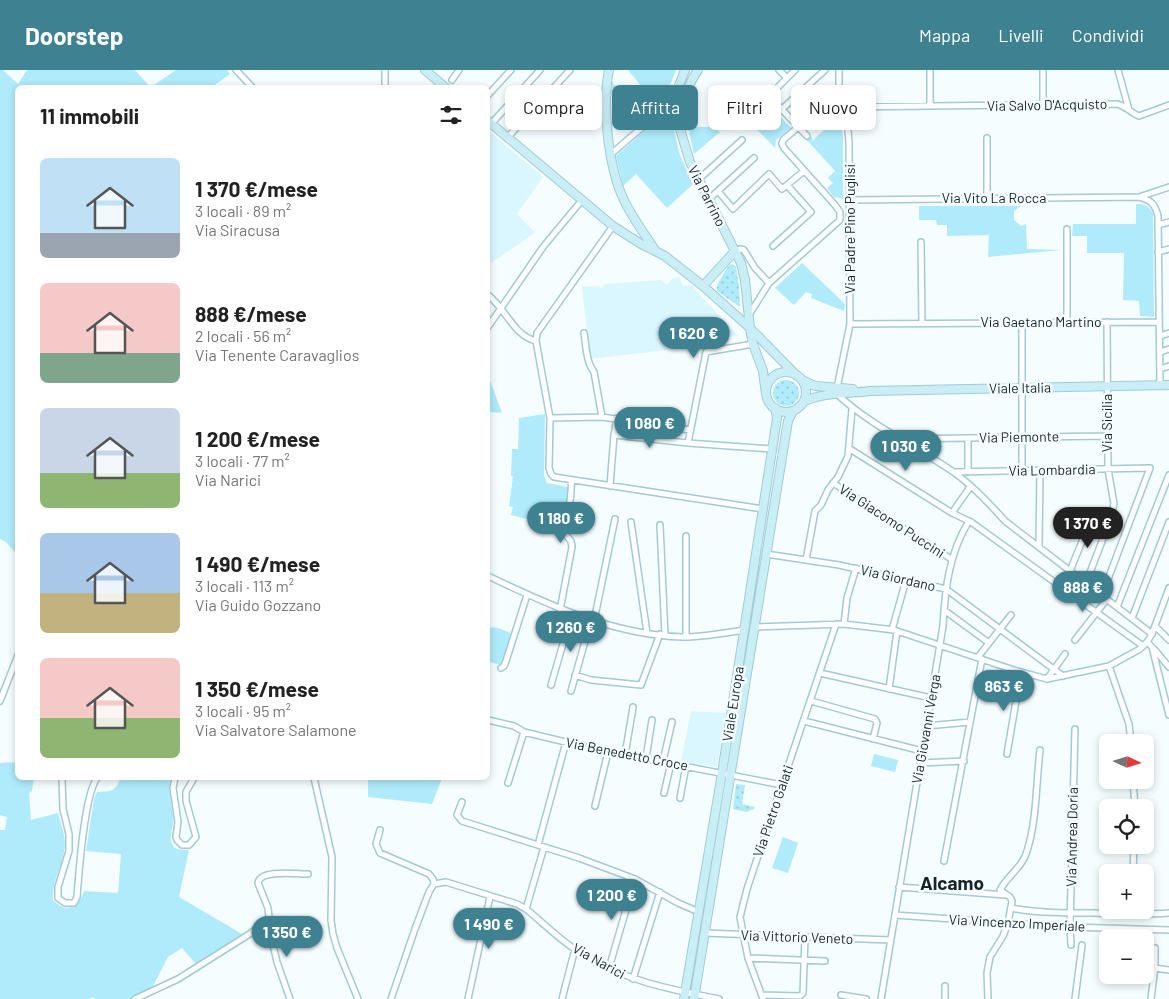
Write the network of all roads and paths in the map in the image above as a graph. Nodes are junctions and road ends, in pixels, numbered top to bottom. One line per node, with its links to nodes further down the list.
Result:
1 (236, 70): 20 (street)
2 (385, 70): 21 (street)
3 (426, 70): 22 (street)
4 (459, 70): 19 (street)
5 (511, 70): 26 (street)
6 (540, 70): 34 (street)
7 (570, 70): 42 (street)
8 (609, 70): 45 (street)
9 (685, 70): 23 (street, Via Parrino)
10 (698, 70): 24 (street, Via Parrino)
11 (779, 70): 18 (street)
12 (795, 70): 18 (street)
13 (825, 70): 31 (street)
14 (839, 70): 25 (street, Via Padre Pino Puglisi)
15 (930, 70): 29 (street)
16 (1043, 70): 27 (street)
17 (1118, 70): 32 (street)
18 (787, 78): 31 (street)
19 (452, 80)
20 (250, 85)
21 (386, 85)
22 (443, 85)
23 (679, 85)
24 (689, 85)
25 (839, 85)
26 (490, 93)
27 (1043, 105): 29 (street, Via Salvo D'Acquisto); 32 (street, Via Salvo D'Acquisto)
28 (1169, 105): 32 (street, Via Salvo D'Acquisto)
29 (930, 106): 30 (street, Via Salvo D'Acquisto)
30 (876, 107)
31 (782, 109): 33 (street)
32 (1129, 110)
33 (791, 119)
34 (490, 122)
35 (490, 124): 42 (street)
36 (639, 130): 45 (street)
37 (682, 130): 48 (street, Via Parrino)
38 (795, 130): 47 (street)
39 (801, 130): 41 (street)
40 (848, 130): 56 (street, Via Padre Pino Puglisi)
41 (807, 136)
42 (507, 138): 55 (street)
43 (987, 138): 53 (street)
44 (742, 140): 48 (street)
45 (611, 154): 65 (street)
46 (754, 158): 51 (street)
47 (804, 171): 49 (street); 67 (street)
48 (699, 179): 54 (street, Via Parrino)
49 (787, 185): 51 (street); 62 (street)
50 (1169, 187): 52 (street, Via Vito La Rocca)
51 (718, 191): 54 (street)
52 (1139, 197): 53 (street, Via Vito La Rocca); 58 (street)
53 (987, 198): 56 (street, Via Vito La Rocca)
54 (709, 199): 64 (street, Via Parrino)
55 (582, 200): 59 (street); 70 (street)
56 (849, 200): 78 (street, Via Padre Pino Puglisi)
57 (1169, 222): 58 (street)
58 (1158, 224): 66 (street)
59 (613, 226): 65 (street); 83 (street)
60 (1067, 229): 73 (street)
61 (921, 242): 76 (street)
62 (773, 246)
63 (1169, 249): 66 (street)
64 (735, 251): 67 (street); 68 (street); 71 (street, Via Parrino)
65 (656, 252): 68 (street)
66 (1158, 252): 75 (street)
67 (769, 283): 71 (street)
68 (703, 286): 79 (street)
69 (490, 297): 70 (street)
70 (501, 308): 77 (street); 83 (street)
71 (749, 316): 79 (street, Via Parrino)
72 (1022, 322): 73 (street, Via Gaetano Martino); 76 (street, Via Gaetano Martino); 93 (street)
73 (1067, 322): 74 (street, Via Gaetano Martino)
74 (1107, 322): 75 (street, Via Gaetano Martino); 92 (street, Via Sicilia)
75 (1159, 322): 82 (street)
76 (922, 323): 78 (street, Via Gaetano Martino)
77 (490, 324)
78 (850, 324): 94 (street, Via Padre Pino Puglisi)
79 (750, 328): 84 (street, Via Parrino); 89 (street)
80 (584, 333): 100 (street)
81 (1169, 333): 82 (street)
82 (1160, 336): 86 (street)
83 (536, 342): 101 (street)
84 (753, 344): 95 (street, Via Parrino); 103 (street)
85 (1169, 349): 86 (street)
86 (1160, 352): 88 (street)
87 (1169, 366): 88 (street)
88 (1160, 368): 90 (street)
89 (799, 378): 94 (street, Viale Italia); 95 (street); 96 (street)
90 (1160, 385): 91 (street, Viale Italia); 92 (street, Viale Italia)
91 (1169, 385)
92 (1107, 386): 93 (street, Viale Italia); 105 (street, Via Sicilia)
93 (1022, 388): 94 (street, Viale Italia); 106 (street)
94 (837, 391): 96 (street, Viale Italia); 98 (street)
95 (766, 394): 97 (street)
96 (804, 402): 99 (street)
97 (774, 408): 99 (street); 110 (street, Viale Europa)
98 (852, 409): 108 (street); 111 (street)
99 (793, 411): 132 (street, Viale Europa)
100 (602, 417): 101 (street); 102 (street)
101 (550, 418): 118 (street)
102 (617, 418): 103 (street); 104 (street)
103 (690, 430): 109 (street)
104 (614, 435): 109 (street); 120 (street)
105 (1108, 436): 106 (street, Via Piemonte); 112 (street, Via Sicilia)
106 (1022, 437): 107 (street, Via Piemonte); 114 (street)
107 (968, 438): 108 (street, Via Piemonte); 116 (street)
108 (900, 439): 115 (street)
109 (688, 443): 110 (street)
110 (772, 449): 122 (street, Viale Europa)
111 (850, 449): 119 (street); 123 (street)
112 (1108, 469): 113 (street, Via Lombardia); 139 (street, Via Sicilia); 143 (street, Via Lombardia)
113 (1040, 470): 114 (street, Via Lombardia); 131 (street)
114 (1022, 471): 116 (street, Via Lombardia)
115 (954, 472): 116 (street, Via Lombardia); 121 (street)
116 (968, 472)
117 (1169, 475): 144 (street)
118 (571, 480): 120 (street); 145 (street)
119 (833, 483): 133 (street, Via Giacomo Puccini); 134 (street)
120 (610, 486): 122 (street)
121 (970, 487): 123 (street); 131 (street)
122 (763, 509): 157 (street, Viale Europa)
123 (952, 513): 125 (street)
124 (615, 519): 151 (street)
125 (969, 521): 133 (street, Via Giovanni Verga); 147 (street)
126 (631, 522): 159 (street)
127 (1169, 522): 150 (street)
128 (1089, 524): 136 (street)
129 (660, 525): 161 (street)
130 (686, 536): 162 (street)
131 (1040, 547): 136 (street)
132 (766, 554): 134 (street, Via Giordano); 154 (street, Viale Europa)
133 (951, 559): 141 (street, Via Giovanni Verga)
134 (806, 560): 135 (street, Via Giordano)
135 (856, 568): 138 (street, Via Giordano); 153 (street)
136 (1070, 570): 139 (street)
137 (490, 577): 142 (street)
138 (906, 580): 141 (street, Via Giordano); 158 (street)
139 (1086, 583): 143 (street)
140 (1169, 588): 155 (street)
141 (946, 589): 146 (street, Via Giovanni Verga); 156 (street, Via Giordano)
142 (527, 595): 145 (street); 175 (street)
143 (1104, 597): 144 (street); 147 (street)
144 (1117, 607): 150 (street)
145 (560, 610): 148 (street)
146 (944, 610): 166 (street); 167 (street, Via Giovanni Verga)
147 (1096, 612): 163 (street); 168 (street)
148 (572, 613): 151 (street); 183 (street)
149 (1010, 615): 156 (street)
150 (1132, 618): 160 (street)
151 (593, 620): 159 (street); 179 (street)
152 (836, 624): 153 (street); 154 (street); 178 (street, Via Pietro Galati)
153 (844, 624): 158 (street)
154 (755, 626): 215 (street, Viale Europa)
155 (1155, 626): 160 (street); 164 (street)
156 (1000, 629): 166 (street); 176 (street, Via Giordano)
157 (744, 630): 162 (street); 214 (street, Viale Europa)
158 (894, 630): 167 (street); 184 (street)
159 (647, 633): 161 (street)
160 (1152, 634): 165 (street)
161 (663, 635): 162 (street); 179 (street)
162 (686, 637)
163 (1075, 640)
164 (1169, 640)
165 (1147, 642): 168 (street); 169 (street)
166 (989, 643): 171 (street)
167 (940, 645): 171 (street); 187 (street, Via Giovanni Verga)
168 (1142, 646): 173 (street)
169 (1152, 647): 174 (street); 191 (street)
170 (1065, 654): 176 (street)
171 (980, 658): 177 (street); 182 (street)
172 (15, 663): 189 (street)
173 (1109, 666): 180 (street); 200 (street)
174 (1169, 667)
175 (501, 668)
176 (1054, 668): 180 (street, Via Giordano); 181 (street)
177 (1021, 672): 181 (street); 185 (street)
178 (820, 673): 184 (street); 188 (street, Via Pietro Galati)
179 (575, 675): 186 (street)
180 (1063, 676): 181 (street)
181 (1047, 679)
182 (978, 682): 185 (street); 196 (street)
183 (552, 685)
184 (889, 689): 187 (street)
185 (1018, 690): 206 (street)
186 (571, 691)
187 (931, 698): 197 (street, Via Giovanni Verga)
188 (811, 701): 194 (street, Via Pietro Galati); 201 (street)
189 (0, 702)
190 (633, 707): 207 (street)
191 (1169, 715)
192 (490, 720): 199 (street, Via Benedetto Croce)
193 (652, 720): 208 (street)
194 (804, 721): 201 (street); 222 (street, Via Pietro Galati)
195 (672, 722): 209 (street)
196 (970, 722): 197 (street); 210 (street)
197 (926, 726): 204 (street, Via Giovanni Verga)
198 (1074, 729): 240 (street, Via Andrea Doria)
199 (524, 732): 202 (street, Via Benedetto Croce); 221 (street)
200 (1130, 734)
201 (873, 739): 204 (street)
202 (566, 742): 205 (street, Via Benedetto Croce); 228 (street)
203 (1040, 750): 235 (street)
204 (922, 751): 212 (street, Via Giovanni Verga)
205 (608, 752): 207 (street, Via Benedetto Croce); 226 (street)
206 (1007, 754)
207 (624, 755): 208 (street, Via Benedetto Croce)
208 (646, 758): 209 (street, Via Benedetto Croce)
209 (663, 761): 211 (street, Via Benedetto Croce)
210 (964, 761): 212 (street); 229 (street)
211 (672, 763): 213 (street, Via Benedetto Croce); 223 (street)
212 (920, 763): 233 (street, Via Giovanni Verga)
213 (686, 766): 214 (street, Via Benedetto Croce); 224 (street)
214 (722, 773): 215 (street, Via Benedetto Croce); 239 (street, Viale Europa)
215 (731, 775): 222 (street, Via Benedetto Croce); 249 (street, Viale Europa)
216 (62, 780): 217 (street)
217 (96, 780)
218 (175, 780): 219 (street)
219 (193, 780)
220 (314, 780): 273 (street)
221 (508, 783)
222 (782, 785): 250 (street, Via Pietro Galati)
223 (664, 793)
224 (680, 798)
225 (462, 802): 228 (street)
226 (595, 806)
227 (380, 830): 232 (street)
228 (541, 846): 231 (street); 238 (street)
229 (944, 861)
230 (308, 874): 245 (street)
231 (635, 879): 234 (street); 260 (street)
232 (434, 884): 236 (street, Via Narici); 274 (street)
233 (899, 887): 235 (street); 244 (street, Via Giovanni Verga)
234 (660, 892): 239 (street); 263 (street)
235 (1008, 895): 237 (street)
236 (490, 896): 238 (street, Via Narici); 275 (street)
237 (1011, 908): 240 (street); 246 (street)
238 (526, 909): 256 (street, Via Narici)
239 (699, 912): 267 (street, Viale Europa)
240 (1071, 913): 241 (street); 247 (street, Via Andrea Doria)
241 (1099, 913)
242 (1154, 913): 243 (street)
243 (1169, 913)
244 (895, 915): 246 (street, Via Vincenzo Imperiale); 252 (street, Via Giovanni Verga)
245 (270, 918): 271 (street); 272 (street)
246 (1008, 924): 247 (street, Via Vincenzo Imperiale); 281 (street)
247 (1071, 927): 248 (street, Via Vincenzo Imperiale); 253 (street, Via Andrea Doria)
248 (1169, 930)
249 (704, 933): 250 (street, Via Vittorio Veneto); 268 (street, Viale Europa)
250 (743, 936): 251 (street, Via Vittorio Veneto); 257 (street, Via Pietro Galati)
251 (805, 938): 252 (street, Via Vittorio Veneto); 258 (street)
252 (890, 940): 279 (street, Via Giovanni Verga)
253 (1072, 945)
254 (1082, 945): 282 (street)
255 (1155, 948): 261 (street)
256 (575, 949): 260 (street, Via Narici); 276 (street)
257 (748, 958): 258 (street); 269 (street, Via Pietro Galati)
258 (804, 961): 259 (street); 269 (street)
259 (825, 961)
260 (609, 968): 263 (street, Via Narici)
261 (1154, 968): 262 (street)
262 (1169, 970)
263 (633, 979): 267 (street, Via Narici)
264 (1152, 984): 283 (street)
265 (945, 986): 280 (street)
266 (841, 994): 270 (street)
267 (685, 996): 268 (street, Via Narici)
268 (694, 997): 277 (street, Via Narici)
269 (763, 997)
270 (851, 998): 278 (street)
271 (135, 999)
272 (290, 999)
273 (358, 999)
274 (391, 999)
275 (468, 999)
276 (562, 999)
277 (719, 999)
278 (866, 999)
279 (881, 999)
280 (945, 999)
281 (988, 999)
282 (1075, 999)
283 (1151, 999)

